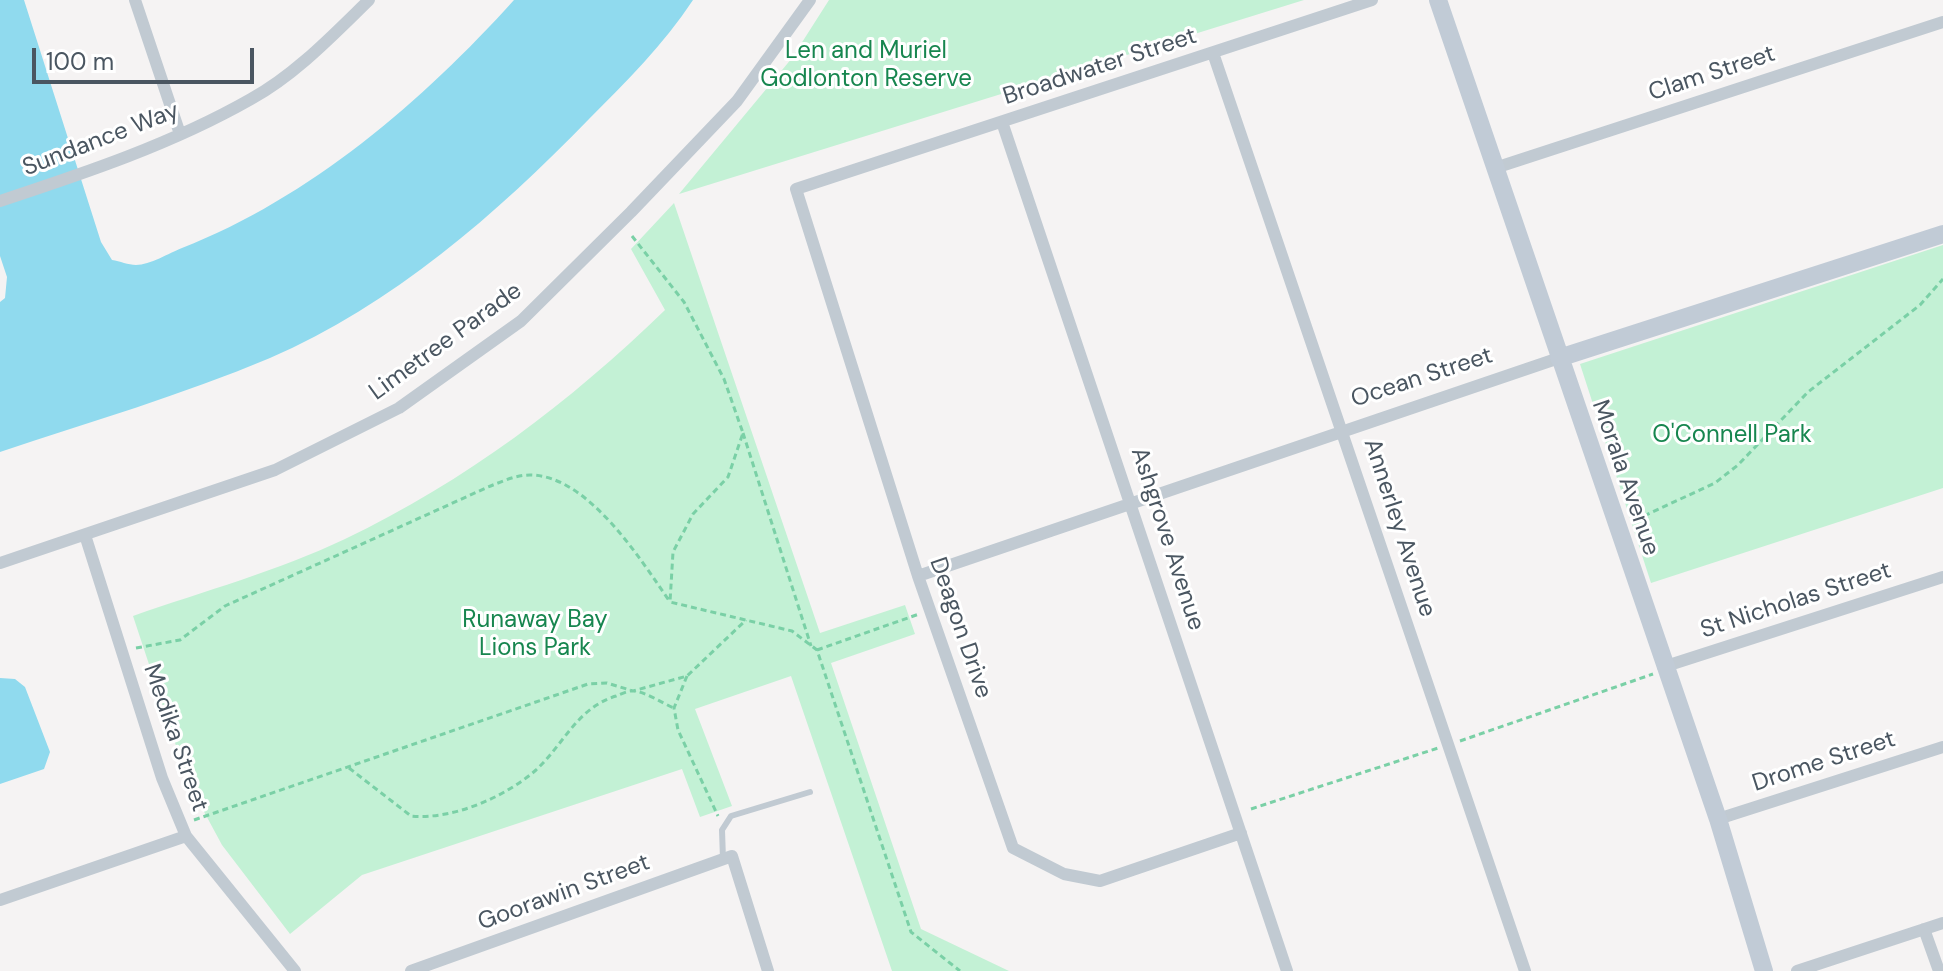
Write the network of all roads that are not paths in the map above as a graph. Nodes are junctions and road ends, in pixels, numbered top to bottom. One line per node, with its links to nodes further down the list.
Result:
1 (135, 0): 9 (street)
2 (369, 0): 9 (street, Sundance Way)
3 (810, 0): 17 (street, Limetree Parade)
4 (1372, 0): 7 (street, Broadwater Street)
5 (1438, 0): 10 (main road, Morala Avenue)
6 (1943, 22): 10 (street, Clam Street)
7 (1213, 53): 8 (street, Broadwater Street); 15 (street, Annerley Avenue)
8 (1002, 122): 11 (street, Broadwater Street); 16 (street, Ashgrove Avenue)
9 (180, 134): 12 (street, Sundance Way)
10 (1495, 168): 14 (main road, Morala Avenue)
11 (796, 189): 19 (street, Deagon Drive)
12 (0, 201)
13 (1943, 234): 14 (main road, Ocean Street)
14 (1559, 358): 15 (street, Ocean Street); 21 (main road, Morala Avenue)
15 (1342, 429): 16 (street, Ocean Street); 35 (street, Annerley Avenue)
16 (1132, 501): 19 (street, Ocean Street); 26 (street, Ashgrove Avenue)
17 (85, 535): 18 (street, Limetree Parade); 25 (street, Medika Street)
18 (0, 563)
19 (918, 576): 26 (street, Deagon Drive)
20 (1943, 577): 21 (street, St Nicholas Street)
21 (1663, 667): 24 (main road, Morala Avenue)
22 (1943, 747): 24 (street, Drome Street)
23 (810, 792): 27 (lane)
24 (1718, 819): 36 (main road, Morala Avenue)
25 (183, 830): 28 (street); 31 (street, Medika Street)
26 (1241, 833): 34 (street, Ashgrove Avenue)
27 (728, 858): 32 (street, Goorawin Street); 33 (street)
28 (0, 900)
29 (1943, 923): 30 (street)
30 (1924, 929): 37 (street); 38 (street)
31 (295, 971)
32 (411, 971)
33 (768, 971)
34 (1287, 971)
35 (1525, 971)
36 (1764, 971)
37 (1797, 971)
38 (1939, 971)

